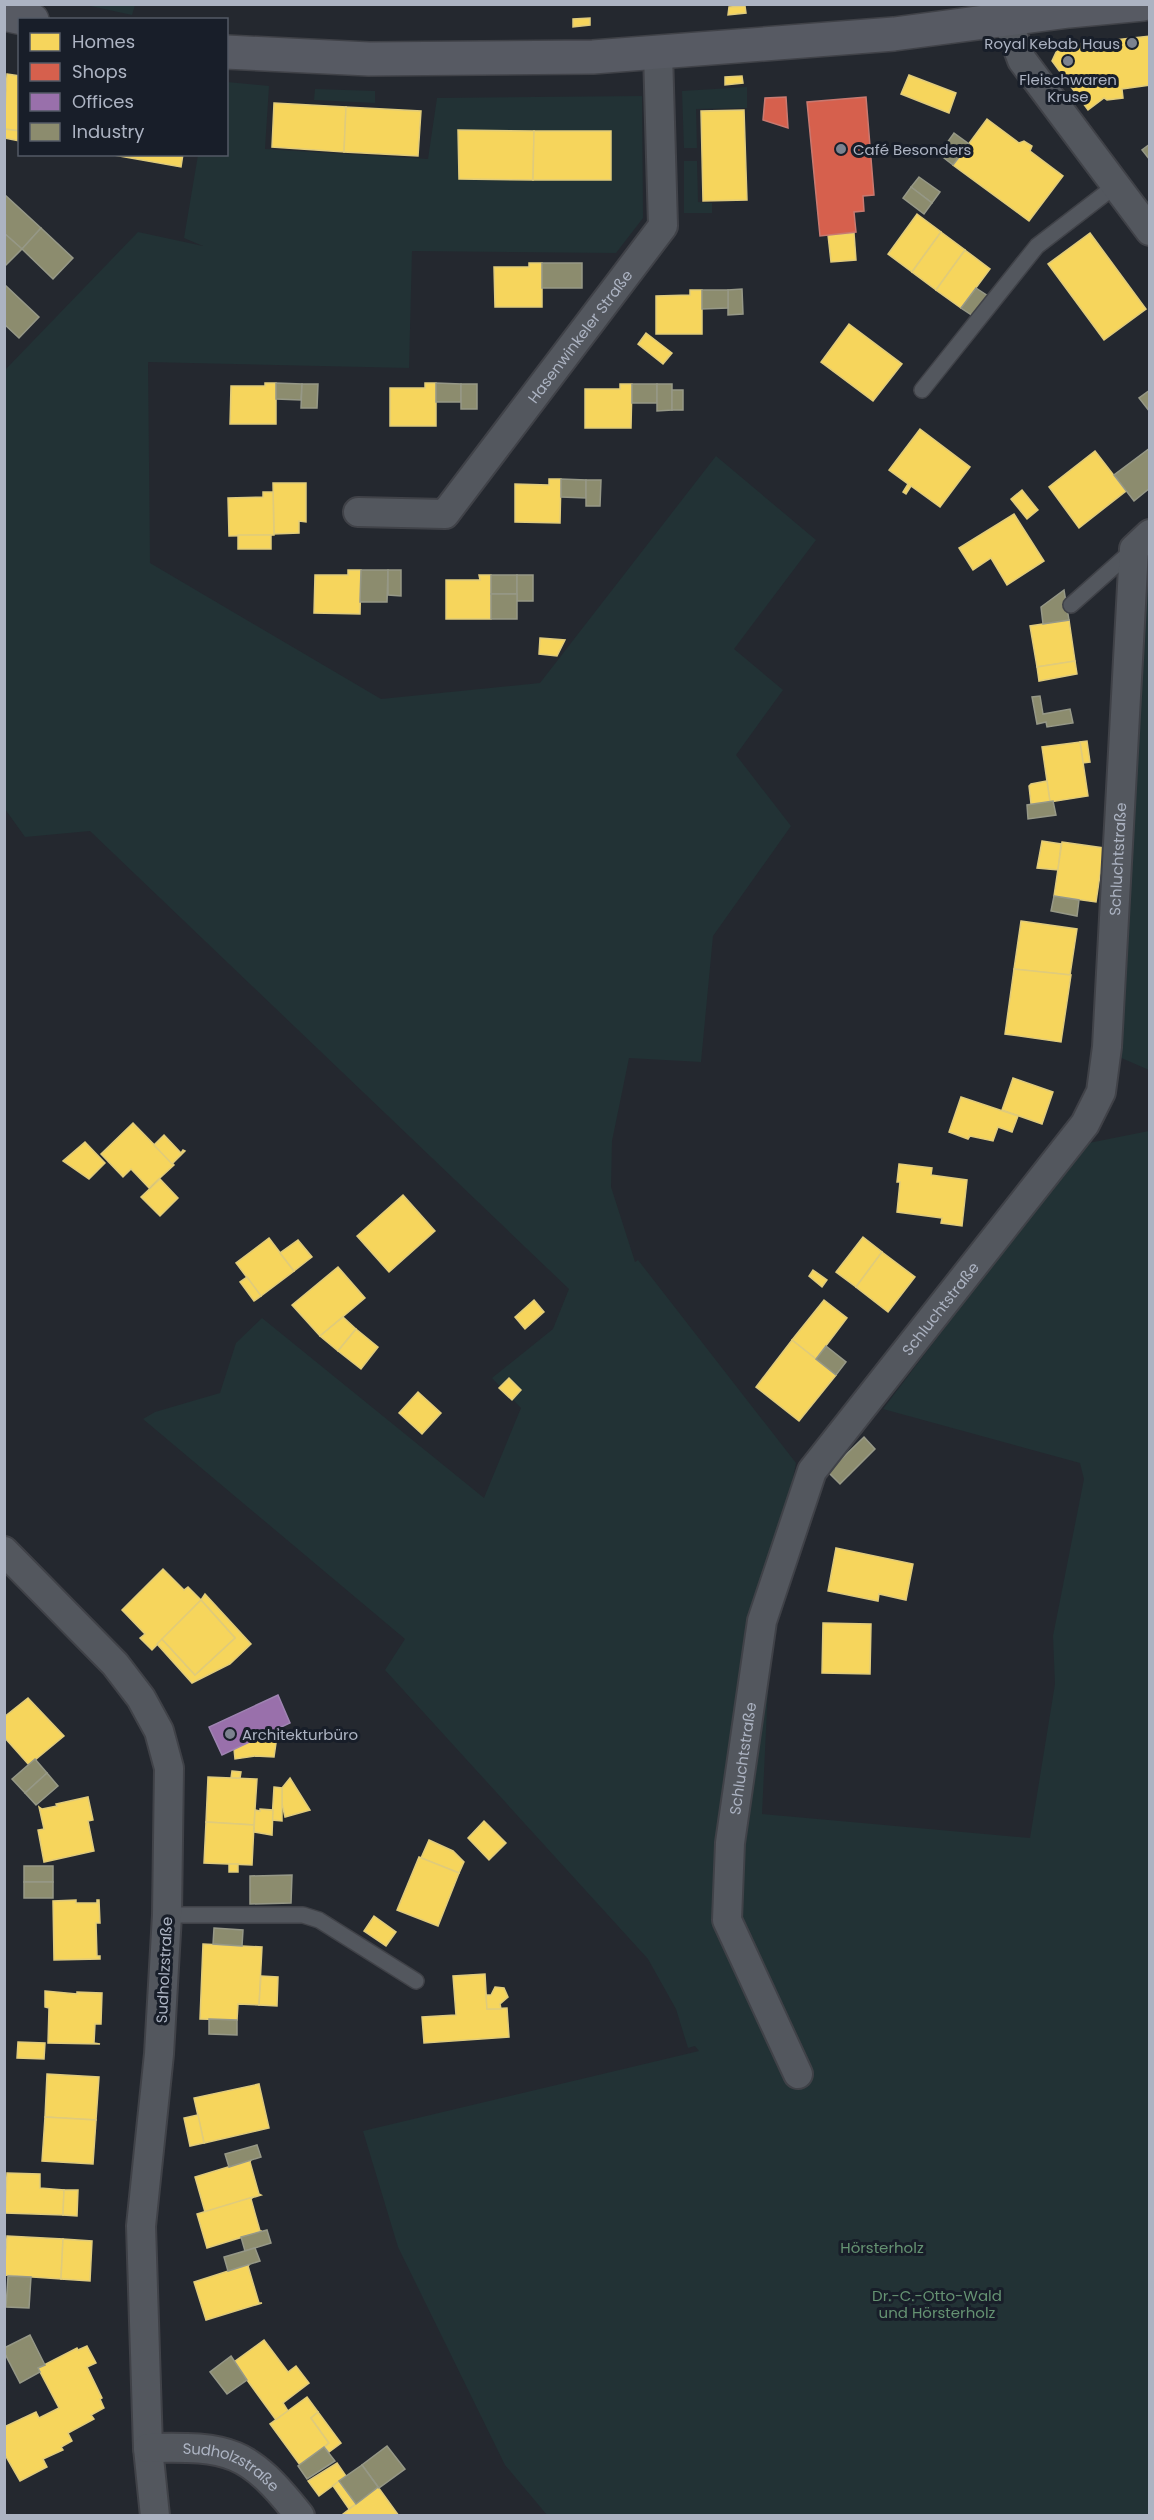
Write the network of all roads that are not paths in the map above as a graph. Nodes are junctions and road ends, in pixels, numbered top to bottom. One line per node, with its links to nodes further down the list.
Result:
1 (1143, 4): 5 (street)
2 (4, 14): 4 (street)
3 (951, 16): 5 (street); 7 (street)
4 (23, 18)
5 (1007, 19): 8 (street)
6 (228, 52): 7 (street)
7 (658, 53): 11 (street, Hasenwinkeler Straße)
8 (1115, 186): 9 (street); 10 (lane)
9 (1149, 231)
10 (922, 390)
11 (358, 512)
12 (1142, 542): 13 (lane); 17 (street, Schluchtstraße)
13 (1071, 605)
14 (4, 1551): 15 (street, Sudholzstraße)
15 (167, 1915): 16 (lane); 18 (street, Sudholzstraße)
16 (416, 1981)
17 (798, 2074)
18 (148, 2448): 19 (street, Sudholzstraße); 20 (street, Sudholzstraße)
19 (155, 2516)
20 (300, 2516)

